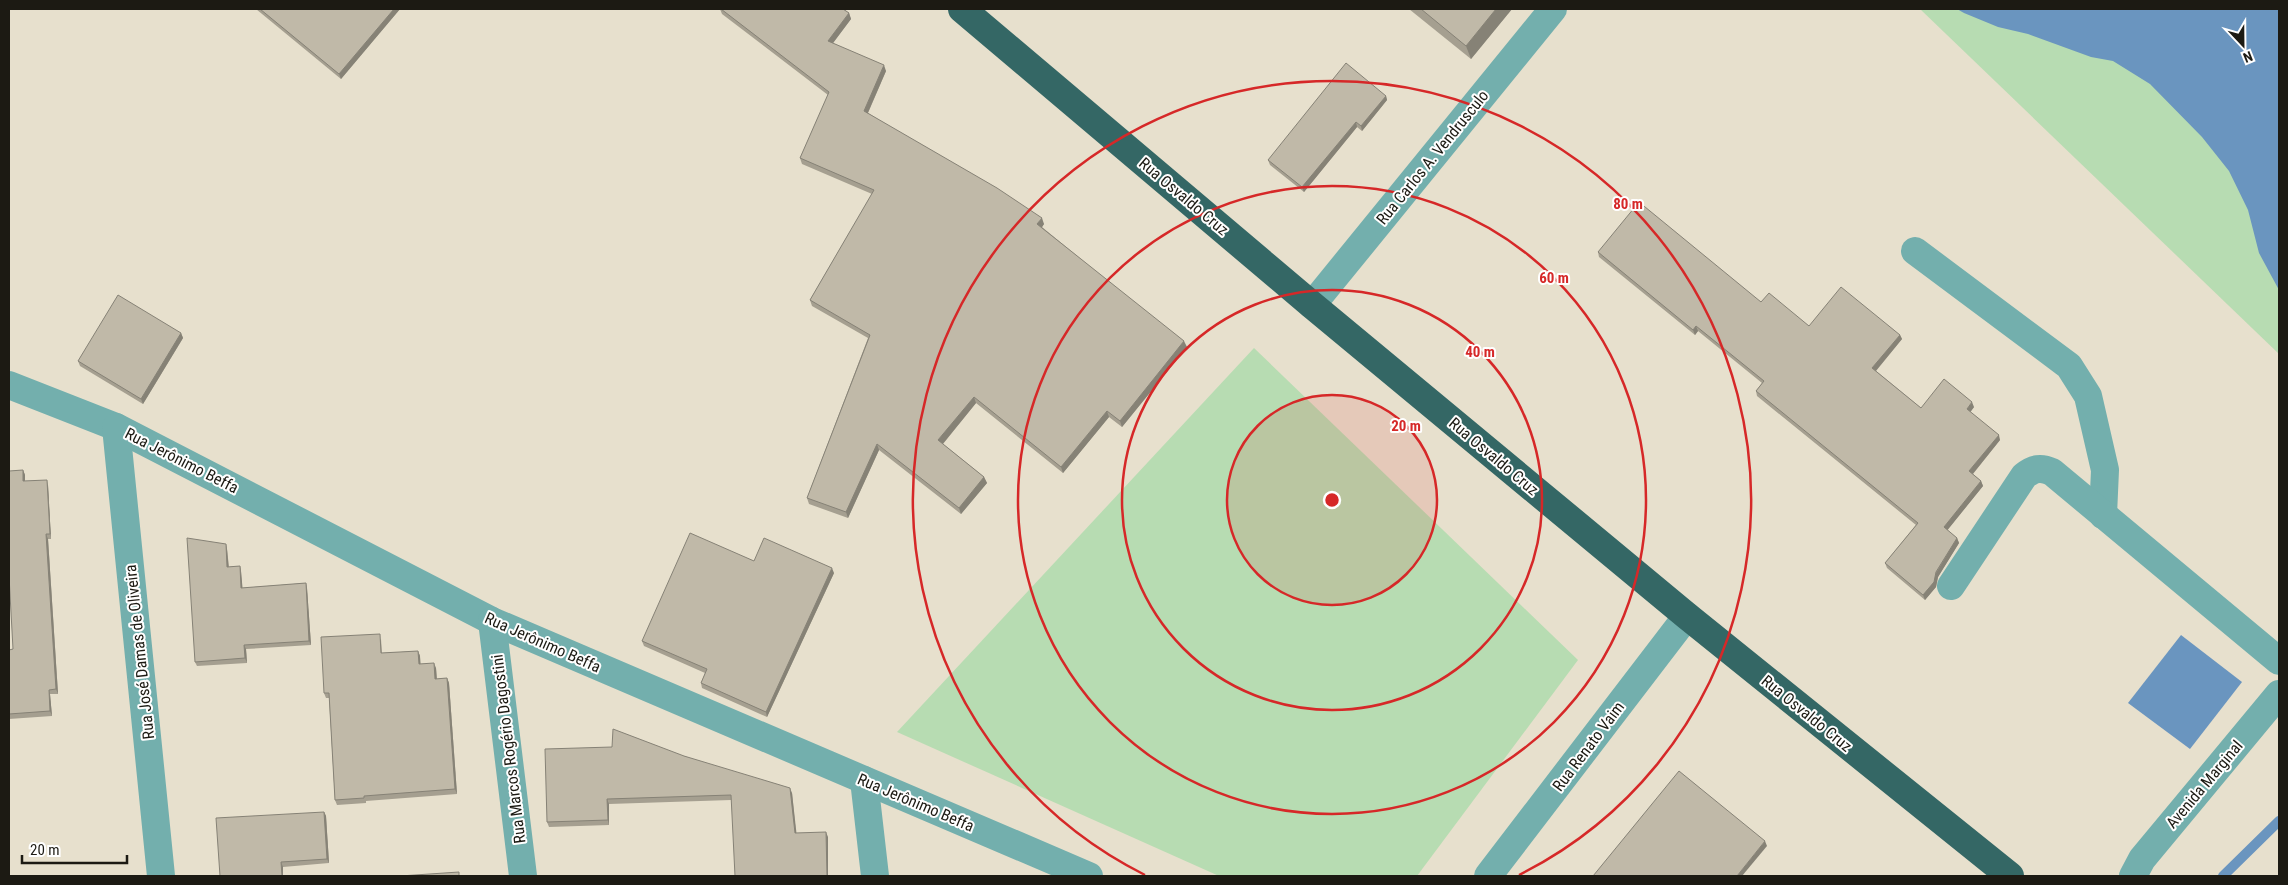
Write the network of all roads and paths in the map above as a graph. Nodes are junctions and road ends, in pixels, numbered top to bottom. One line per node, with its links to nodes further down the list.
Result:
1 (962, 9): 4 (highway, Rua Osvaldo Cruz)
2 (1552, 9): 4 (street, Rua Carlos A. Vendrusculo)
3 (1915, 251): 7 (street)
4 (1312, 305): 9 (highway, Rua Osvaldo Cruz)
5 (9, 385): 6 (street, Rua Jerônimo Beffa)
6 (116, 427): 10 (street, Rua Jerônimo Beffa); 14 (street, Rua José Damas de Oliveira)
7 (2103, 515): 8 (street); 11 (street)
8 (1951, 586)
9 (1687, 616): 18 (street, Rua Renato Vaim); 19 (highway, Rua Osvaldo Cruz)
10 (492, 621): 13 (street, Rua Jerônimo Beffa); 15 (street, Rua Marcos Rogério Dagostini)
11 (2279, 661)
12 (2279, 694): 20 (street, Avenida Marginal)
13 (864, 780): 16 (street); 17 (street, Rua Jerônimo Beffa)
14 (161, 876)
15 (523, 876)
16 (875, 876)
17 (1089, 876)
18 (1488, 876)
19 (2010, 876)
20 (2133, 876)

